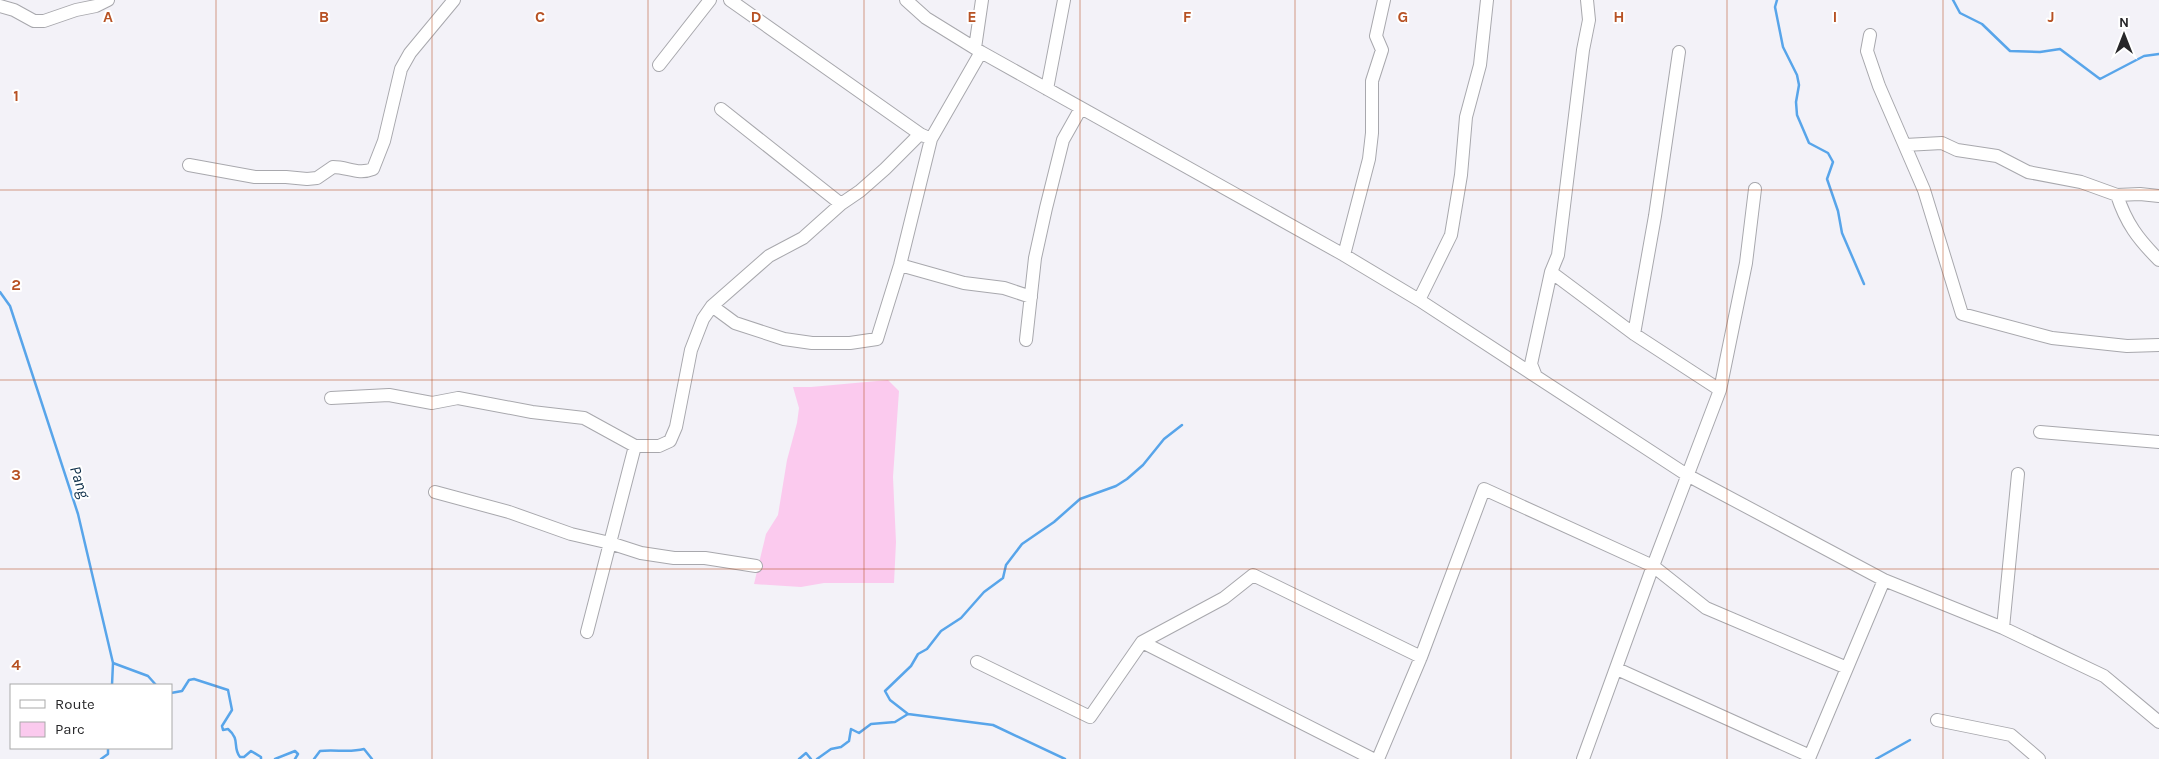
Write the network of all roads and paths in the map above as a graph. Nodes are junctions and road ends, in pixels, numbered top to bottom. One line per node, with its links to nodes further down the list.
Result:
1 (108, 0): 11 (street)
2 (454, 0): 21 (street)
3 (710, 0): 15 (street)
4 (730, 0): 19 (street)
5 (906, 0): 13 (street)
6 (982, 0): 13 (street)
7 (1064, 0): 16 (street)
8 (1384, 0): 26 (street)
9 (1487, 0): 31 (street)
10 (1587, 0): 29 (street)
11 (0, 6)
12 (1870, 34): 20 (street)
13 (978, 50): 16 (street); 19 (street)
14 (1679, 52): 33 (street)
15 (659, 65)
16 (1047, 89): 17 (street)
17 (1081, 108): 26 (street); 30 (street)
18 (721, 109): 25 (street)
19 (925, 136): 25 (street); 28 (street)
20 (1906, 145): 23 (street); 35 (street)
21 (189, 165)
22 (1754, 189): 37 (street)
23 (2116, 195): 24 (street); 27 (street)
24 (2159, 196)
25 (841, 204): 32 (street)
26 (1344, 255): 31 (street)
27 (2159, 260)
28 (900, 265): 30 (street); 32 (street)
29 (1551, 272): 33 (street); 36 (street)
30 (1031, 296): 34 (street)
31 (1419, 300): 36 (street)
32 (712, 306): 41 (street)
33 (1634, 334): 37 (street)
34 (1026, 340)
35 (2159, 345)
36 (1535, 374): 43 (street)
37 (1720, 390): 43 (street)
38 (331, 398): 41 (street)
39 (2040, 432): 40 (street)
40 (2159, 442)
41 (635, 446): 45 (street)
42 (2018, 474): 49 (street)
43 (1687, 475): 47 (street); 48 (street)
44 (435, 492): 45 (street)
45 (610, 543): 46 (street); 50 (street)
46 (756, 566)
47 (1653, 566): 52 (street); 54 (street); 55 (street)
48 (1884, 580): 49 (street); 54 (street)
49 (2003, 628): 57 (street)
50 (587, 632)
51 (1142, 642): 52 (street); 53 (street); 58 (street)
52 (1422, 657): 59 (street)
53 (978, 662)
54 (1847, 668): 55 (street)
55 (1617, 669): 60 (street)
56 (1937, 720): 61 (street)
57 (2159, 722)
58 (1373, 759)
59 (1378, 759)
60 (1583, 759)
61 (2039, 759)

